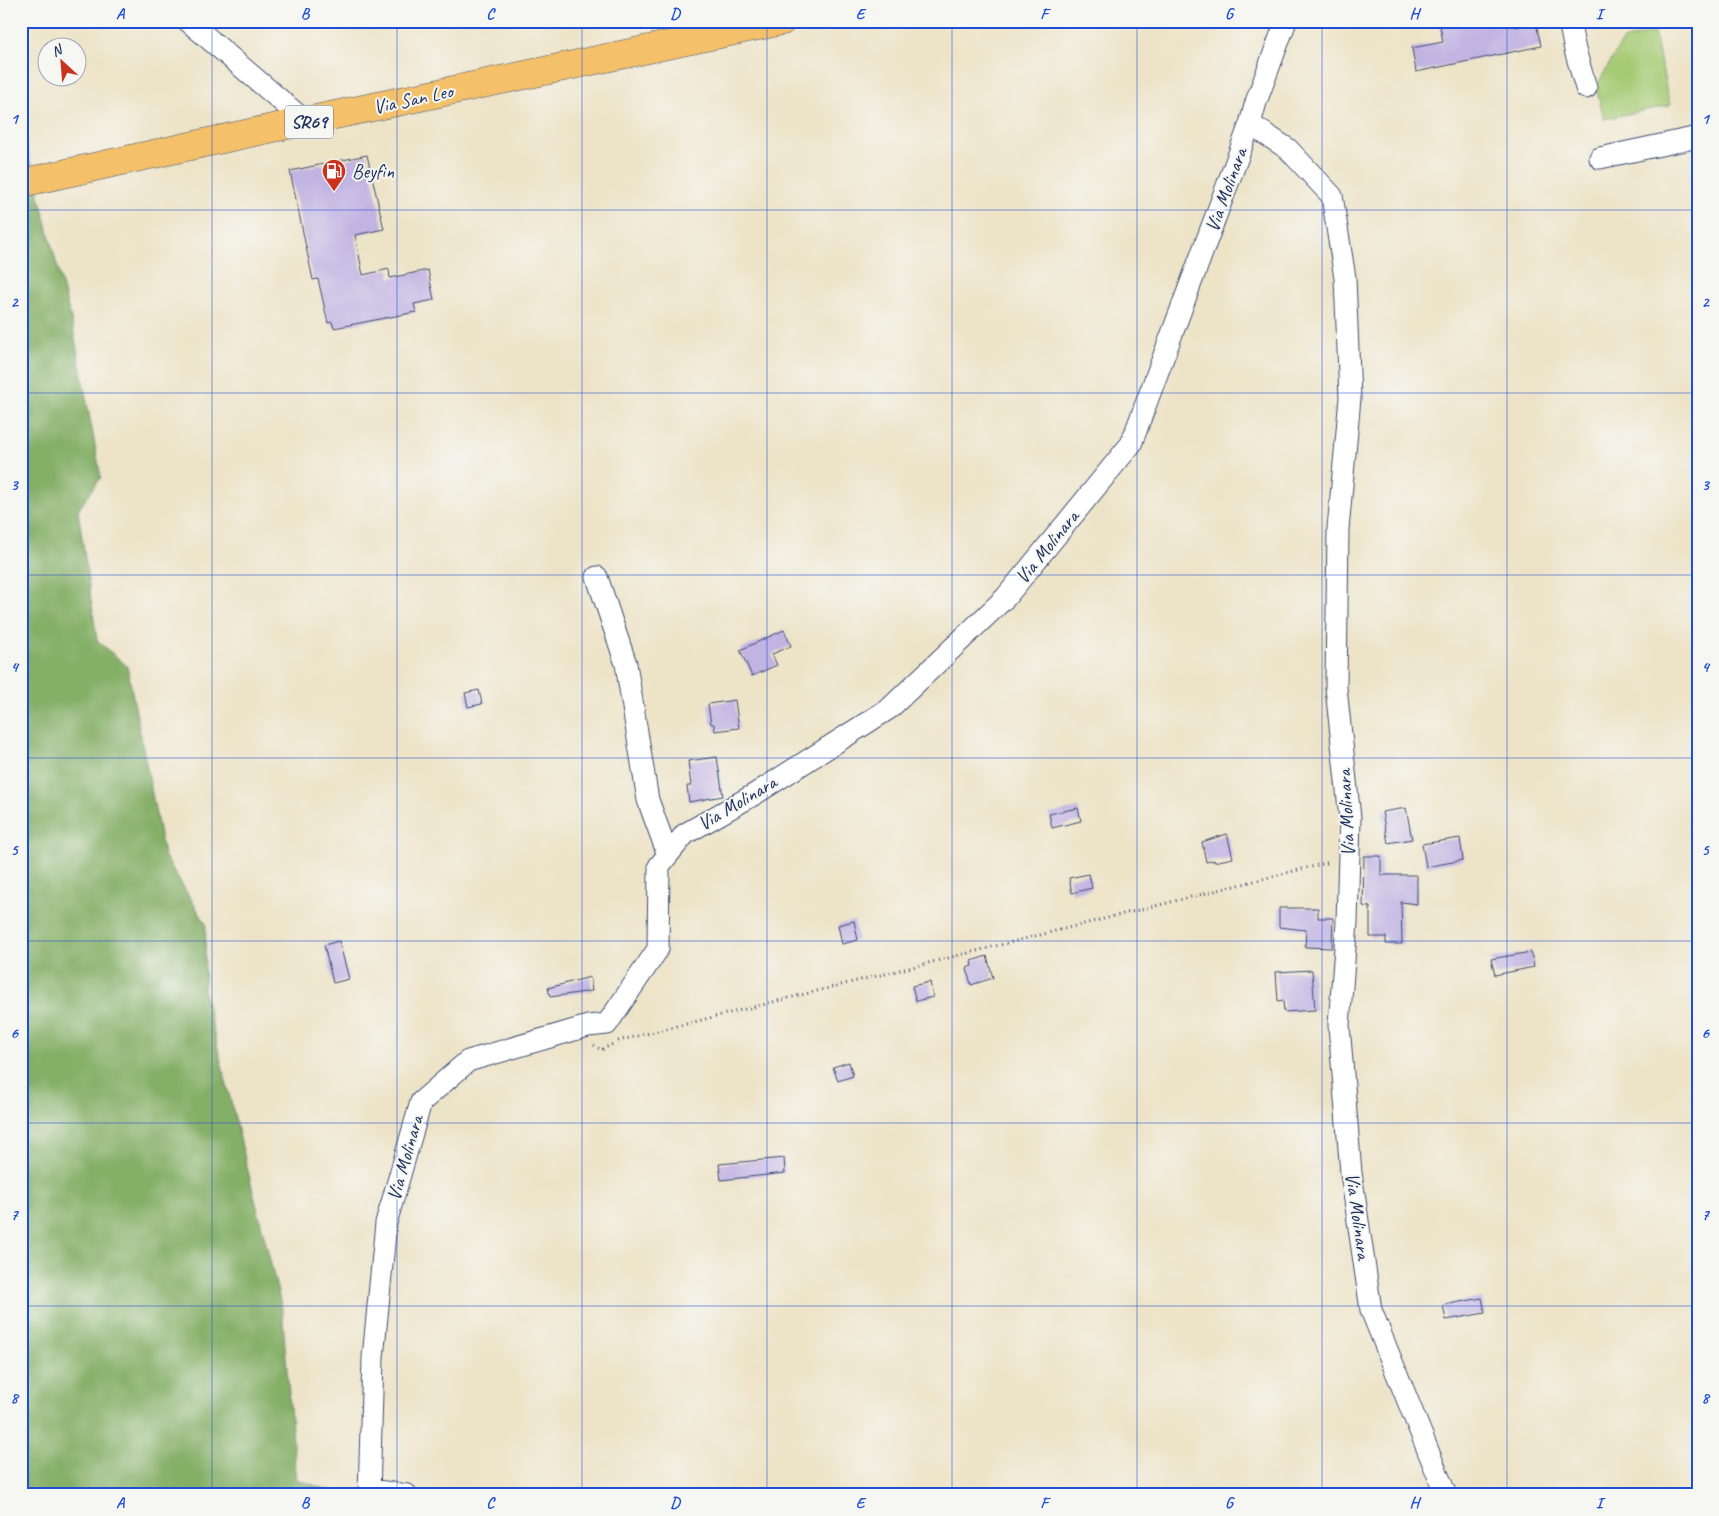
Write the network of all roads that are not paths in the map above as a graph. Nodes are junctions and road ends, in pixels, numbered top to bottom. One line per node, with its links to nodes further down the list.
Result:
1 (188, 21): 6 (street)
2 (782, 21): 6 (main road, Via San Leo / SR69)
3 (1286, 21): 7 (street, Via Molinara)
4 (1569, 21): 5 (street)
5 (1586, 88)
6 (306, 122): 10 (main road, Via San Leo / SR69)
7 (1250, 124): 12 (street, Via Molinara); 15 (street, Via Molinara)
8 (1698, 137): 9 (street)
9 (1600, 158)
10 (33, 181)
11 (597, 577): 12 (street)
12 (668, 855): 13 (street, Via Molinara)
13 (369, 1492): 14 (street)
14 (407, 1495)
15 (1446, 1495)

